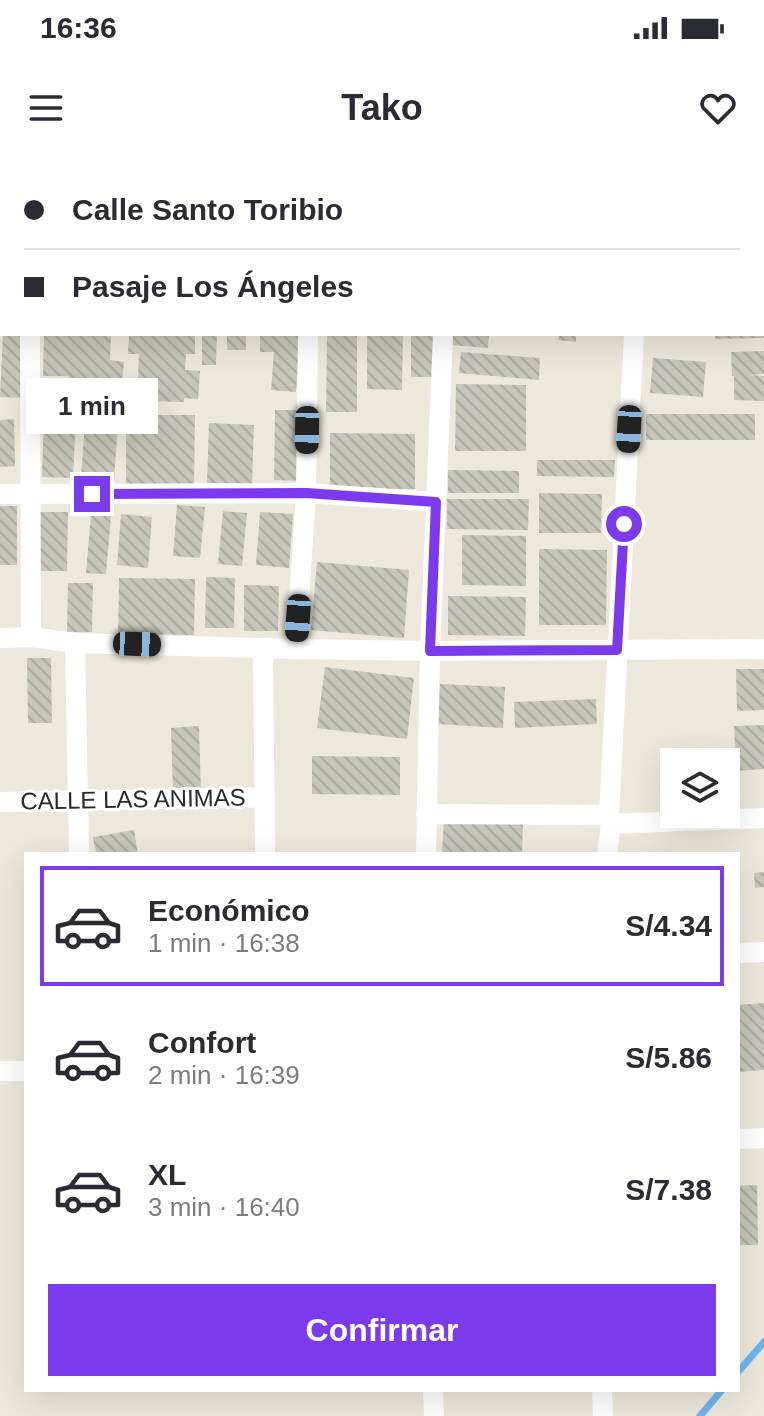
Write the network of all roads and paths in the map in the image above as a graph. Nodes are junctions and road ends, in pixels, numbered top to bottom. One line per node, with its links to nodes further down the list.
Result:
1 (30, 336): 7 (street)
2 (308, 336): 5 (street)
3 (443, 336): 8 (street)
4 (634, 336): 15 (street)
5 (306, 493): 7 (street); 8 (street); 13 (street)
6 (0, 494): 7 (street)
7 (31, 494): 9 (street)
8 (436, 502): 16 (street)
9 (31, 637): 10 (street); 11 (street)
10 (0, 638)
11 (75, 643): 12 (street); 18 (street)
12 (263, 648): 13 (street); 17 (street)
13 (296, 649): 16 (street)
14 (764, 649): 15 (street)
15 (617, 650): 16 (street); 22 (street)
16 (430, 651): 20 (street)
17 (265, 797): 18 (street, CALLE LAS ANIMAS); 24 (street)
18 (79, 800): 19 (street, CALLE LAS ANIMAS); 23 (street)
19 (0, 802)
20 (426, 814): 22 (street); 25 (street)
21 (764, 818): 22 (street)
22 (610, 819): 26 (street)
23 (79, 852)
24 (265, 852)
25 (426, 852)
26 (607, 852)
27 (764, 952): 28 (street)
28 (740, 953)
29 (0, 1071): 30 (street)
30 (24, 1071)
31 (764, 1138): 32 (street)
32 (740, 1139)
33 (433, 1392): 35 (street)
34 (602, 1392): 36 (street)
35 (434, 1416)
36 (603, 1416)

